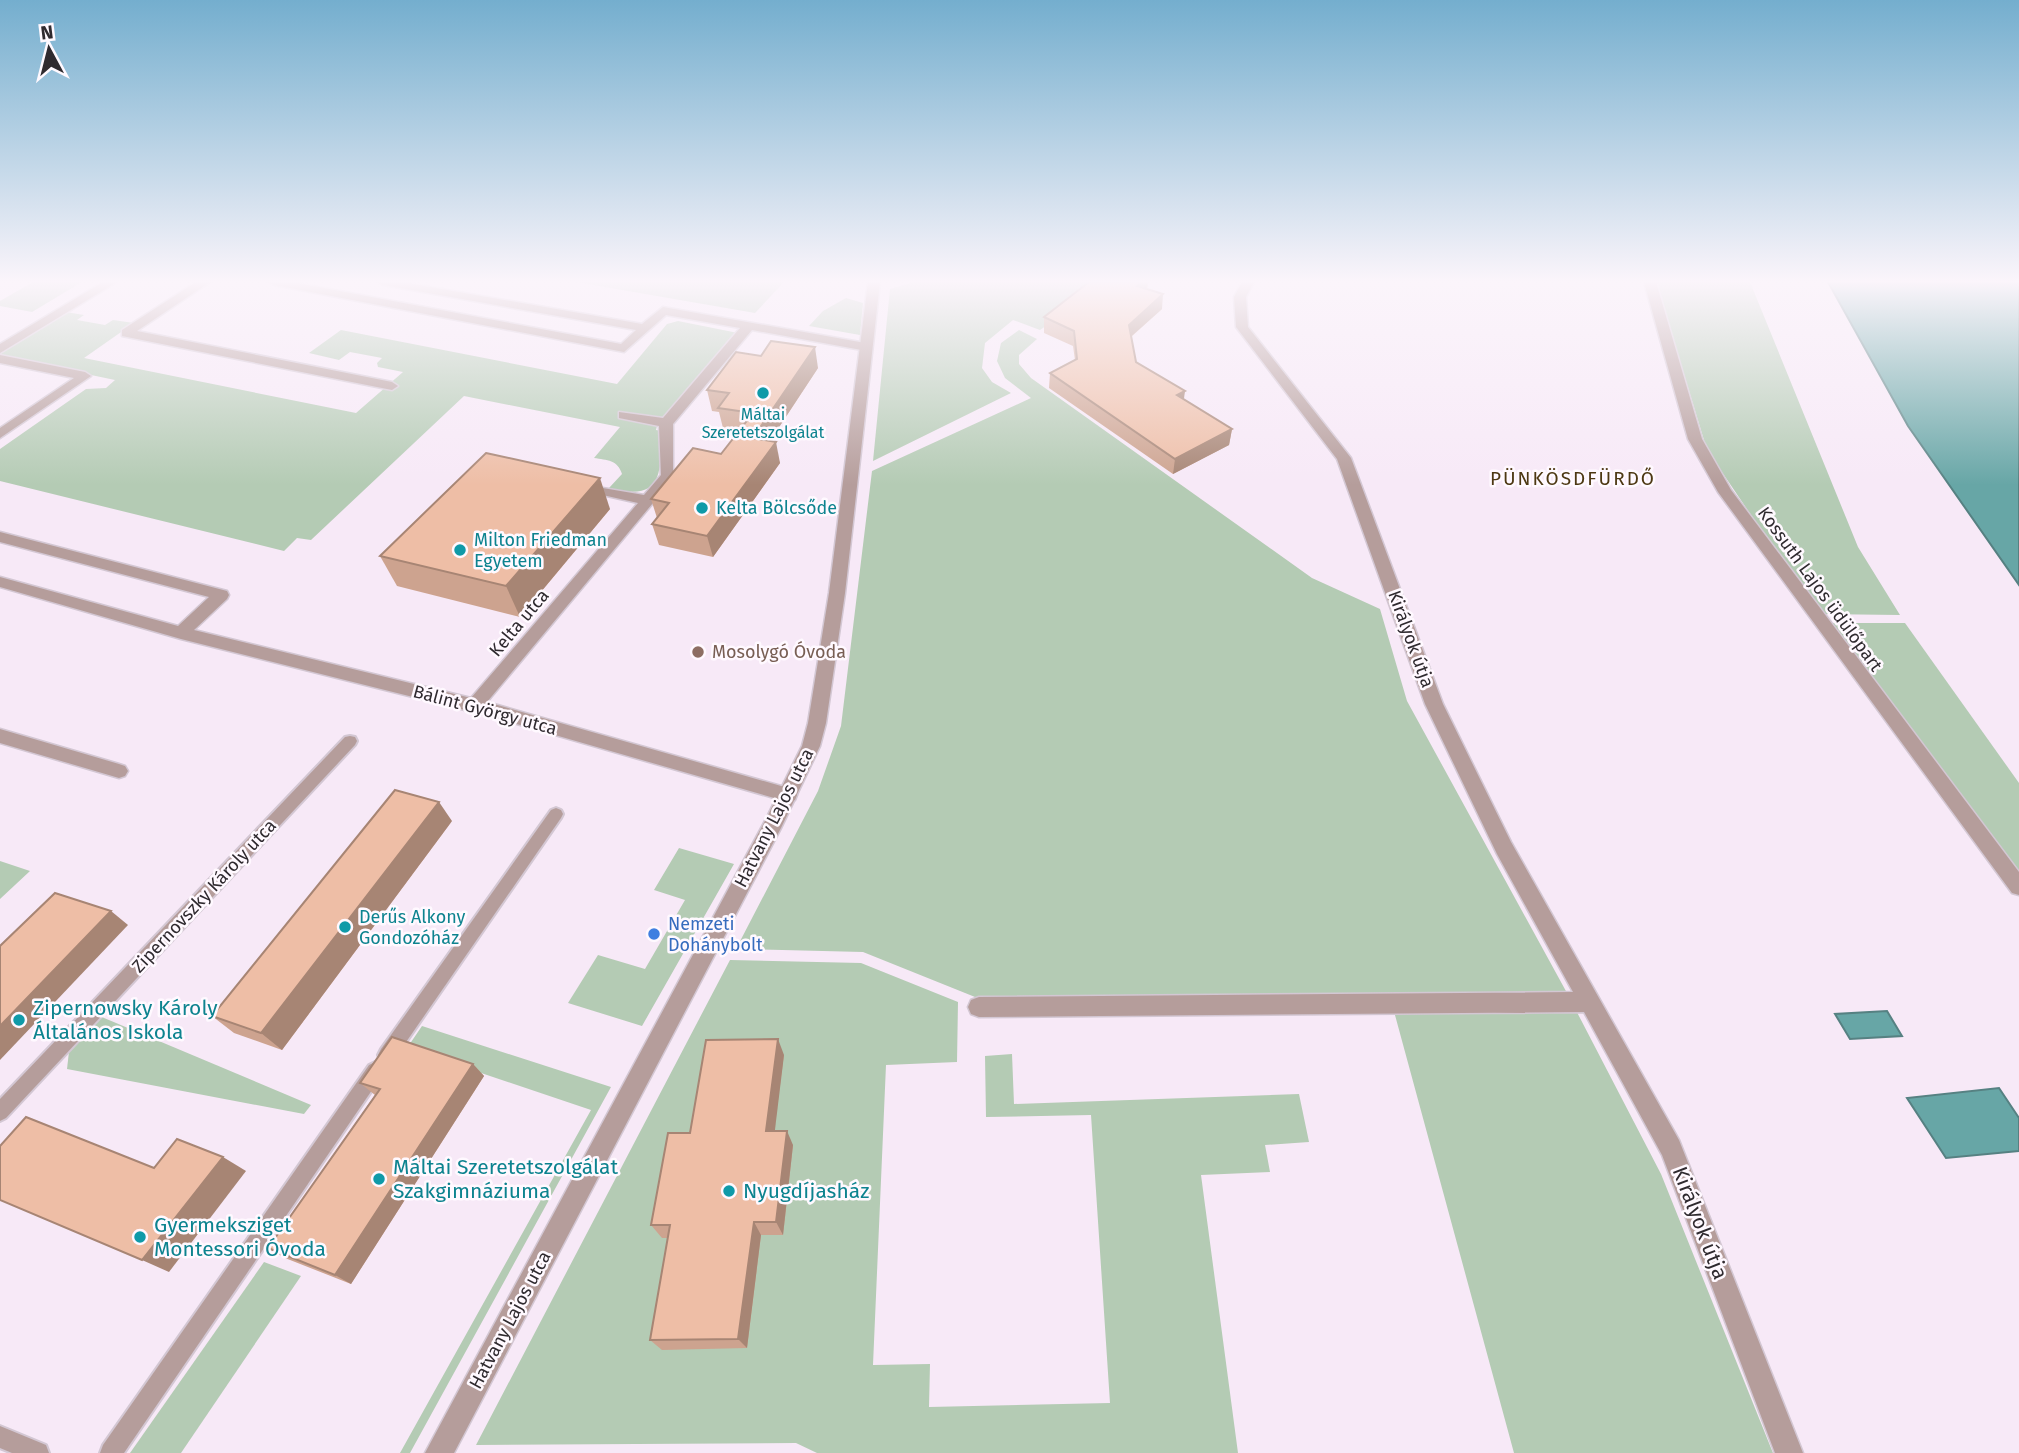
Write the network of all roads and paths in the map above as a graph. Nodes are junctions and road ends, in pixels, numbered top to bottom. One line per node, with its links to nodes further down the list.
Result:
1 (210, 350): 7 (street)
2 (729, 350): 9 (street)
3 (867, 350): 20 (street, Hatvany Lajos utca)
4 (1260, 350): 23 (street, Királyok útja)
5 (1669, 350): 22 (street, Kossuth Lajos üdülőpart)
6 (0, 359): 10 (street)
7 (392, 386)
8 (624, 415): 9 (street)
9 (666, 423): 12 (street, Kelta utca)
10 (0, 434)
11 (590, 488): 12 (street)
12 (646, 500): 16 (street, Kelta utca)
13 (0, 537): 15 (street)
14 (0, 582): 15 (street, Bálint György utca)
15 (181, 634): 16 (street, Bálint György utca)
16 (475, 705): 20 (street, Bálint György utca)
17 (0, 736): 19 (street)
18 (350, 741): 25 (street, Zipernovszky Károly utca)
19 (119, 771)
20 (788, 795): 29 (street, Hatvany Lajos utca)
21 (556, 814): 28 (street)
22 (2019, 887)
23 (1591, 1002): 24 (street); 30 (street, Királyok útja)
24 (979, 1007)
25 (0, 1112)
26 (0, 1437): 27 (street)
27 (38, 1453)
28 (111, 1453)
29 (439, 1453)
30 (1789, 1453)

